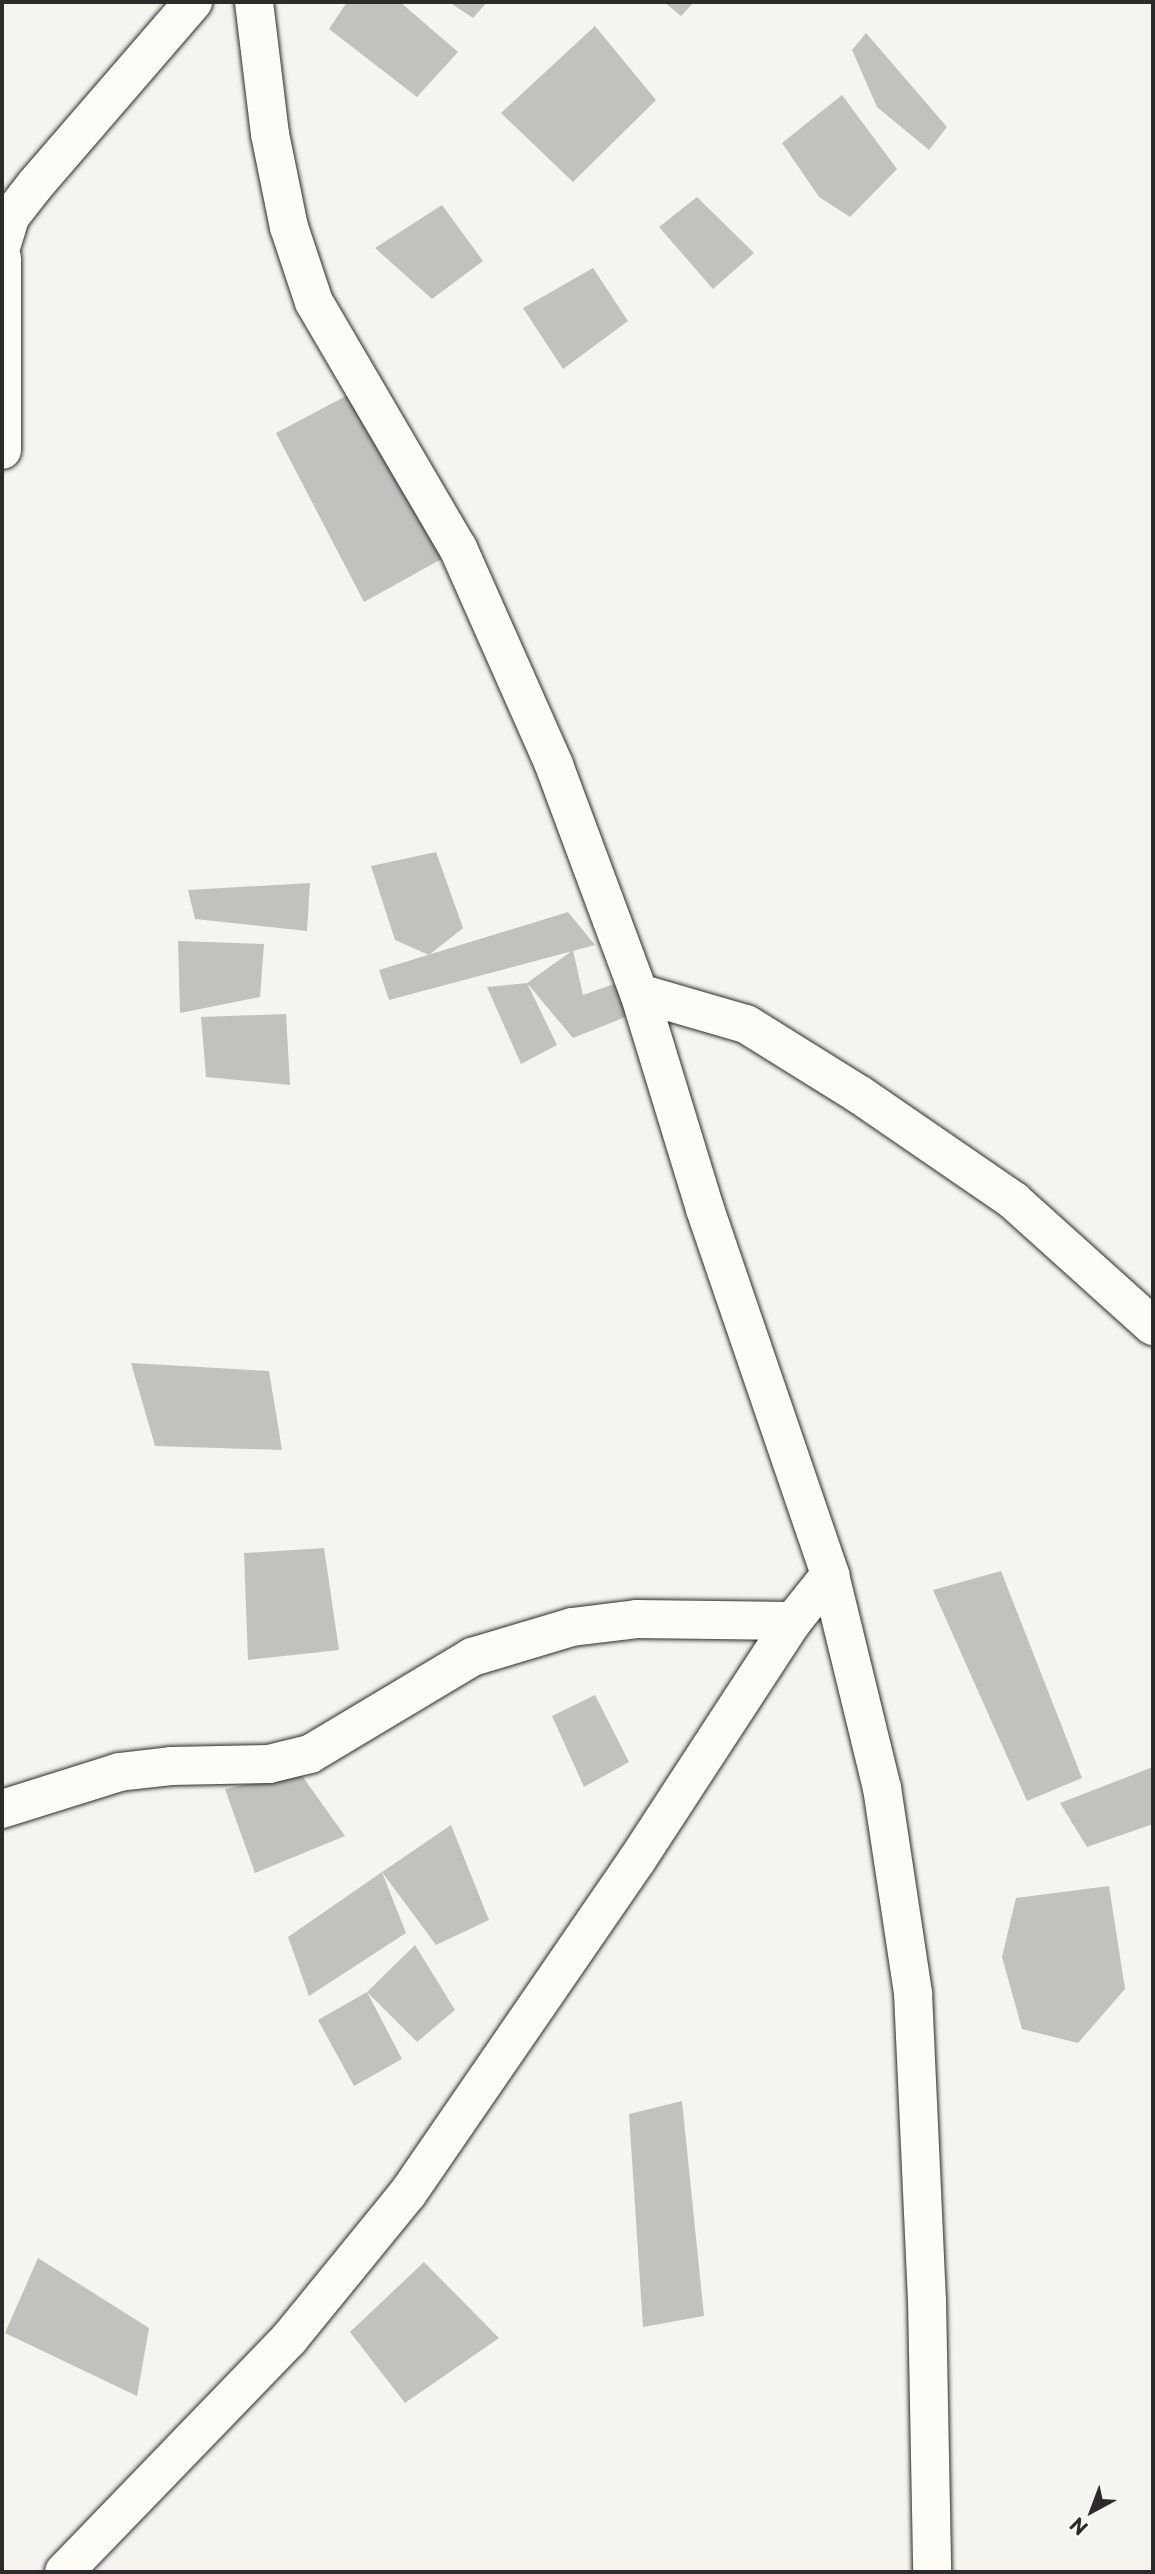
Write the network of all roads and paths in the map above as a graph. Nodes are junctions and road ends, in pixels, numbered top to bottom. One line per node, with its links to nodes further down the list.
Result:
1 (193, 2): 3 (street)
2 (254, 2): 6 (street)
3 (2, 244)
4 (2, 258): 5 (street)
5 (2, 450)
6 (639, 993): 7 (street); 8 (street)
7 (1153, 1326)
8 (830, 1575): 9 (street); 12 (street)
9 (793, 1621): 10 (street); 11 (street)
10 (2, 1809)
11 (64, 2572)
12 (932, 2572)

